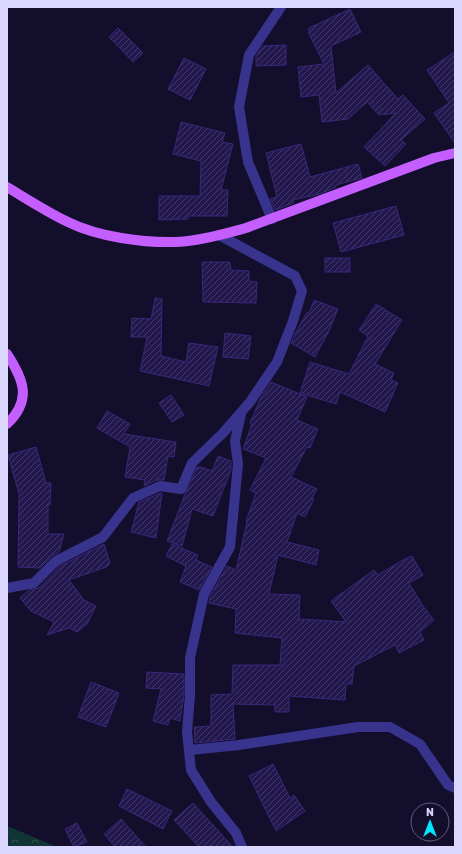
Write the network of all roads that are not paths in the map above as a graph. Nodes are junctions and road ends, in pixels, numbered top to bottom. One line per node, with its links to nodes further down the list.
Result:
1 (282, 7): 4 (street)
2 (455, 153): 4 (main road)
3 (7, 187): 5 (main road)
4 (272, 219): 5 (main road)
5 (219, 235): 7 (street)
6 (7, 354): 8 (main road)
7 (242, 412): 9 (street); 10 (street)
8 (7, 424)
9 (7, 588)
10 (190, 750): 11 (street); 12 (street)
11 (455, 788)
12 (242, 847)

